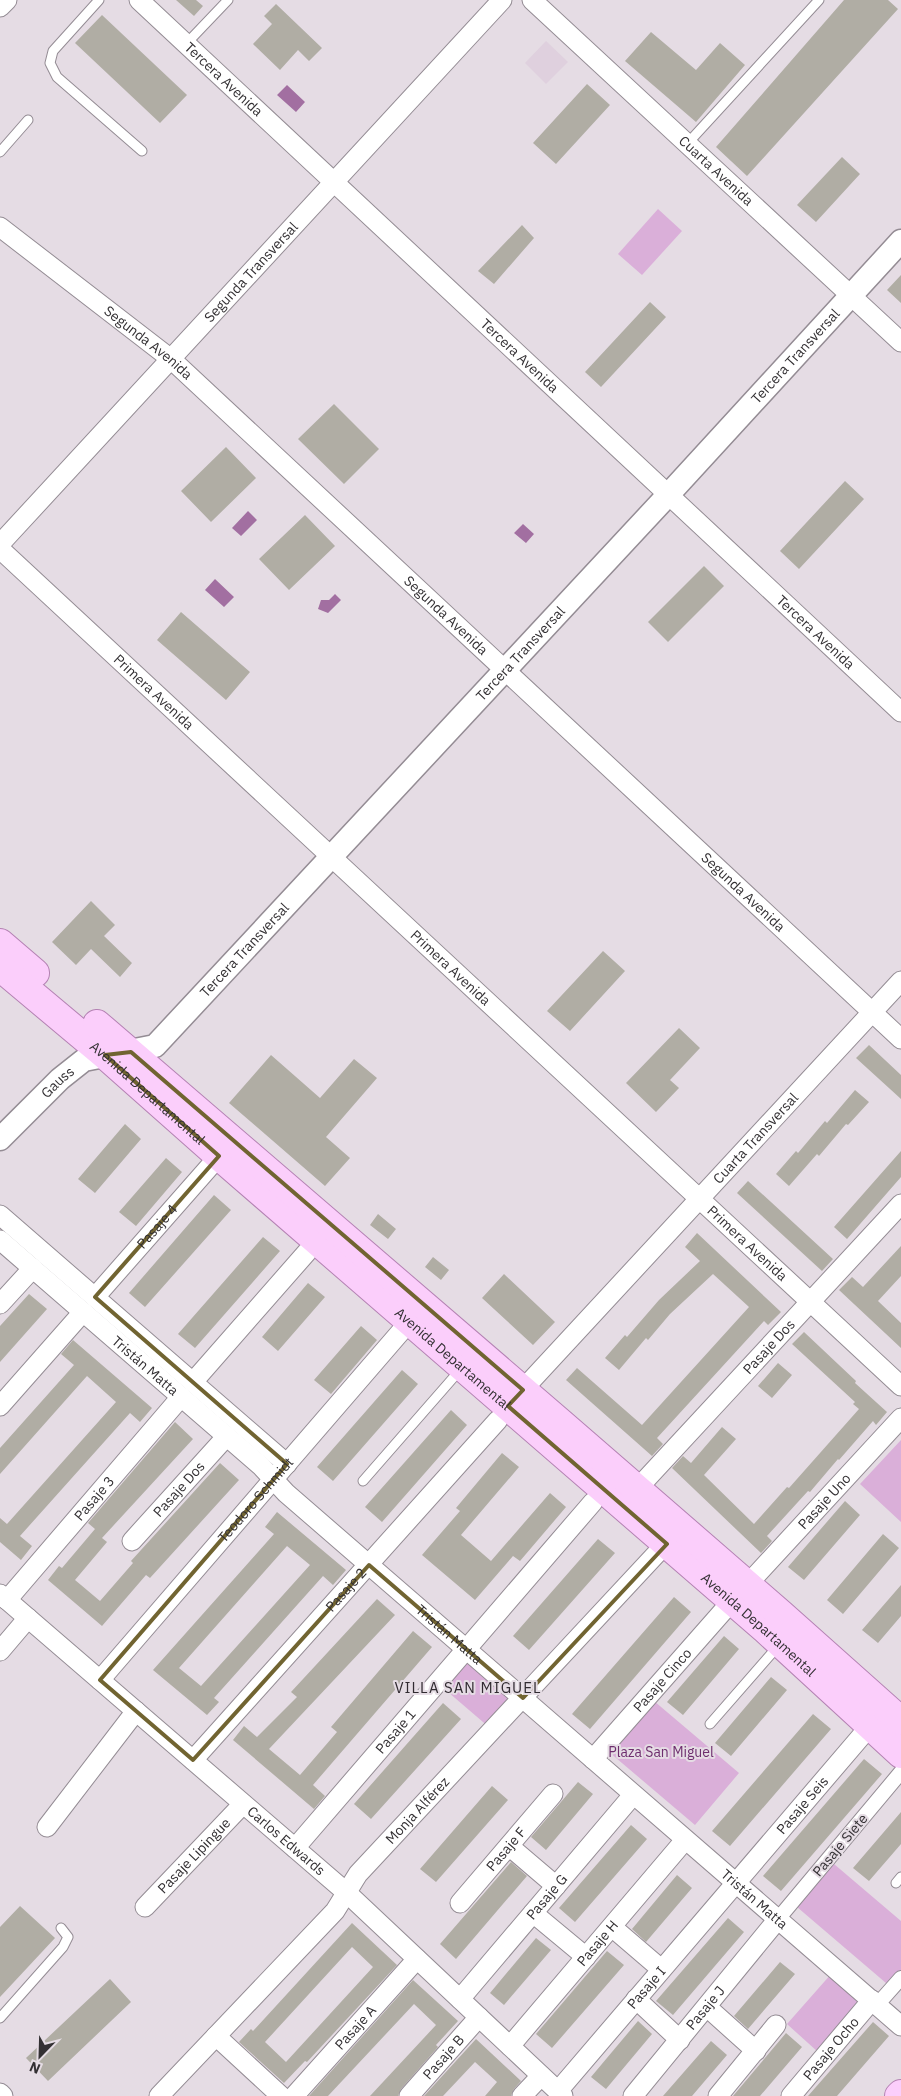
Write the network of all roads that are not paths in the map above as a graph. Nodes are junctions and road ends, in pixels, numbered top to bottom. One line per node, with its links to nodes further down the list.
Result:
1 (7, 0): 8 (street)
2 (99, 0): 12 (lane)
3 (139, 0): 9 (street, Tercera Avenida)
4 (228, 0): 9 (lane)
5 (502, 0): 14 (street, Segunda Transversal)
6 (532, 0): 11 (street, Cuarta Avenida)
7 (820, 0): 11 (lane)
8 (0, 8)
9 (186, 44): 14 (street, Tercera Avenida)
10 (28, 120): 13 (lane)
11 (688, 144): 17 (street, Cuarta Avenida)
12 (142, 151)
13 (0, 152)
14 (334, 184): 19 (street, Segunda Transversal); 20 (street, Tercera Avenida)
15 (0, 227): 19 (street, Segunda Avenida)
16 (901, 241): 17 (street, Tercera Transversal)
17 (851, 295): 18 (street, Cuarta Avenida); 20 (street, Tercera Transversal)
18 (901, 342)
19 (171, 359): 21 (street, Segunda Transversal); 23 (street, Segunda Avenida)
20 (668, 495): 23 (street, Tercera Transversal); 24 (street, Tercera Avenida)
21 (0, 544)
22 (0, 549): 25 (street, Primera Avenida)
23 (505, 670): 25 (street, Tercera Transversal); 29 (street, Segunda Avenida)
24 (901, 712)
25 (331, 856): 31 (street, Tercera Transversal); 34 (street, Primera Avenida)
26 (0, 943): 31 (main road, Avenida Departamental)
27 (0, 967): 31 (main road, Avenida Departamental)
28 (901, 981): 29 (street, Cuarta Transversal)
29 (872, 1012): 30 (street, Segunda Avenida); 34 (street, Cuarta Transversal)
30 (901, 1039)
31 (118, 1053): 32 (street, Gauss); 33 (main road, Avenida Departamental); 49 (main road, Avenida Departamental)
32 (0, 1139)
33 (219, 1156): 40 (street, Pasaje 4); 44 (main road, Avenida Departamental)
34 (700, 1199): 41 (street, Primera Avenida); 49 (street, Cuarta Transversal)
35 (901, 1204): 41 (street, Pasaje Dos)
36 (0, 1215): 40 (street, Tristán Matta)
37 (0, 1240): 39 (street, Tristán Matta)
38 (307, 1252): 46 (street)
39 (33, 1268): 42 (street); 43 (street, Tristán Matta)
40 (95, 1298): 46 (street, Tristán Matta)
41 (810, 1302): 47 (street, Primera Avenida); 56 (street, Pasaje Dos)
42 (0, 1304)
43 (83, 1312): 48 (street, Tristán Matta); 50 (street)
44 (410, 1322): 45 (main road, Avenida Departamental); 53 (street, Teodoro Schmidt)
45 (463, 1367): 49 (main road, Avenida Departamental); 55 (lane)
46 (193, 1382): 53 (street, Tristán Matta)
47 (901, 1386)
48 (181, 1397): 52 (street, Tristán Matta); 62 (street, Pasaje 3)
49 (509, 1405): 56 (main road, Avenida Departamental); 58 (main road, Avenida Departamental); 60 (street, Pasaje 2)
50 (0, 1406)
51 (901, 1418): 61 (street, Pasaje Uno)
52 (226, 1437): 54 (street, Tristán Matta); 59 (street, Pasaje Dos)
53 (287, 1464): 54 (street, Teodoro Schmidt)
54 (274, 1479): 60 (street, Tristán Matta); 67 (street, Teodoro Schmidt)
55 (363, 1481)
56 (638, 1489): 58 (main road, Avenida Departamental)
57 (593, 1502): 65 (street, Pasaje 1)
58 (673, 1536): 61 (main road, Avenida Departamental); 68 (street, Monja Alférez)
59 (132, 1542)
60 (369, 1565): 65 (street, Tristán Matta); 74 (street, Pasaje 2)
61 (740, 1593): 64 (main road, Avenida Departamental); 70 (main road, Avenida Departamental); 75 (street, Pasaje Cinco)
62 (3, 1597): 63 (street, Carlos Edwards)
63 (28, 1618): 66 (street); 67 (street, Carlos Edwards)
64 (780, 1643): 71 (lane); 72 (main road, Avenida Departamental)
65 (468, 1650): 68 (street, Tristán Matta); 83 (street, Pasaje 1)
66 (0, 1651)
67 (100, 1680): 69 (street, Carlos Edwards)
68 (523, 1698): 75 (street, Tristán Matta); 86 (street, Monja Alférez)
69 (136, 1711): 74 (street, Carlos Edwards); 80 (street)
70 (901, 1721)
71 (710, 1724)
72 (870, 1726): 73 (main road, Avenida Departamental); 84 (street, Pasaje Seis)
73 (901, 1754)
74 (193, 1760): 79 (street, Carlos Edwards)
75 (593, 1760): 78 (street, Tristán Matta)
76 (901, 1772): 90 (street, Pasaje Siete)
77 (553, 1794): 82 (street, Pasaje F)
78 (633, 1796): 81 (street, Tristán Matta); 85 (street, Pasaje G)
79 (243, 1804): 83 (street, Carlos Edwards); 88 (street, Pasaje Lipingue)
80 (47, 1827)
81 (685, 1840): 84 (street, Tristán Matta); 91 (street, Pasaje H)
82 (509, 1846): 85 (street); 87 (street, Pasaje F)
83 (295, 1848): 86 (street, Carlos Edwards)
84 (735, 1883): 90 (street, Tristán Matta); 95 (street, Pasaje I)
85 (556, 1886): 89 (street, Pasaje G)
86 (347, 1893): 94 (street, Carlos Edwards); 105 (street, Monja Alférez)
87 (460, 1903)
88 (145, 1907)
89 (533, 1913): 93 (street); 97 (street, Pasaje G)
90 (778, 1919): 99 (street, Tristán Matta); 100 (street, Pasaje J)
91 (612, 1927): 93 (street, Pasaje H); 95 (street)
92 (61, 1928): 101 (lane)
93 (586, 1957): 107 (street, Pasaje H)
94 (417, 1959): 97 (street, Carlos Edwards); 115 (street, Pasaje A)
95 (661, 1969): 98 (street, Pasaje I)
96 (901, 1978): 99 (street)
97 (460, 1999): 102 (street, Carlos Edwards)
98 (636, 1999): 106 (street); 111 (street, Pasaje I)
99 (874, 2003): 104 (street, Tristán Matta); 120 (street, Pasaje Ocho)
100 (707, 2007): 106 (street, Pasaje J); 108 (street)
101 (0, 2018)
102 (479, 2018): 107 (street, Carlos Edwards); 116 (street, Pasaje B)
103 (776, 2026): 108 (street)
104 (901, 2026)
105 (216, 2036): 113 (street, Monja Alférez); 114 (street)
106 (680, 2040): 118 (street, Pasaje J)
107 (510, 2046): 109 (street, Carlos Edwards)
108 (756, 2050): 119 (street)
109 (541, 2076): 111 (street, Carlos Edwards); 117 (street)
110 (0, 2093): 112 (street)
111 (560, 2094)
112 (3, 2096)
113 (159, 2096)
114 (281, 2096)
115 (294, 2096)
116 (409, 2096)
117 (522, 2096)
118 (633, 2096)
119 (718, 2096)
120 (791, 2096)

